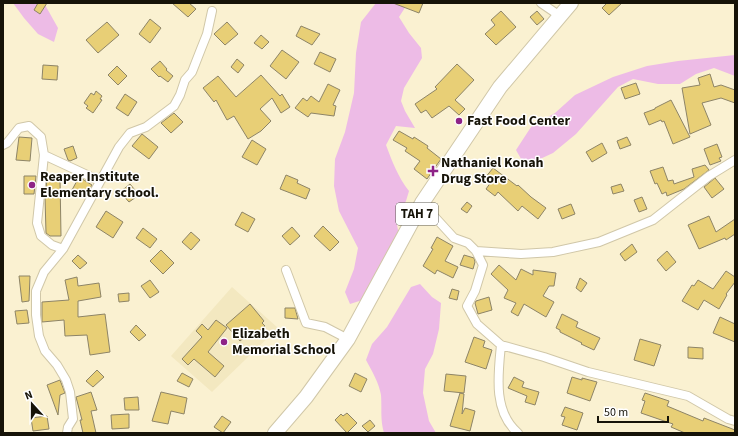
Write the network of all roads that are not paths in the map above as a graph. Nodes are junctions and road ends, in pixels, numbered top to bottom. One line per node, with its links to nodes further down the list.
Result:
1 (541, 3): 4 (street)
2 (571, 3): 4 (highway, TAH 7)
3 (212, 11): 8 (street)
4 (560, 16): 9 (highway, TAH 7)
5 (3, 145): 6 (street)
6 (44, 155): 8 (street); 10 (street)
7 (735, 160): 11 (street)
8 (100, 181): 10 (street)
9 (422, 204): 11 (street); 13 (highway, TAH 7)
10 (63, 249): 16 (street)
11 (476, 251): 14 (street)
12 (286, 270): 13 (street)
13 (348, 340): 17 (highway, TAH 7)
14 (501, 345): 15 (street); 18 (street)
15 (735, 421)
16 (67, 433)
17 (275, 433)
18 (518, 433)

